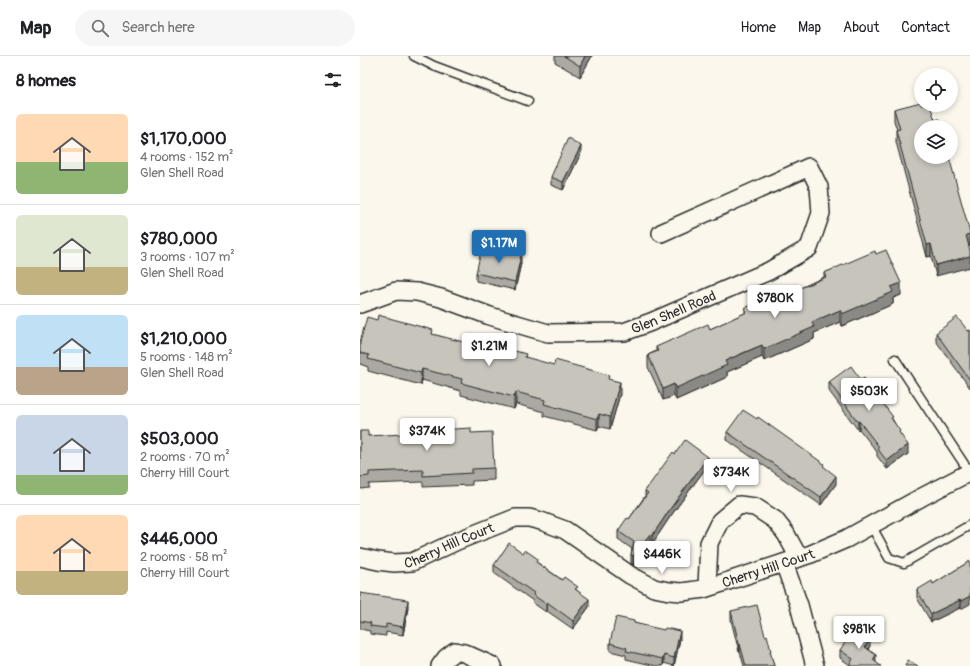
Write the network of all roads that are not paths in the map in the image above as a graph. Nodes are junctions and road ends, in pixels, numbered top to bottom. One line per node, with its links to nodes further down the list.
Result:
1 (414, 56): 2 (lane)
2 (528, 101)
3 (661, 233): 4 (street, Glen Shell Road)
4 (360, 304)
5 (895, 359): 6 (lane)
6 (970, 473): 7 (street, Cherry Hill Court)
7 (871, 525): 8 (lane); 10 (street, Cherry Hill Court)
8 (970, 525)
9 (360, 557): 11 (street, Cherry Hill Court)
10 (792, 560): 11 (street, Cherry Hill Court); 11 (street); 14 (street)
11 (707, 587)
12 (440, 666): 13 (street)
13 (494, 666)
14 (815, 666)

